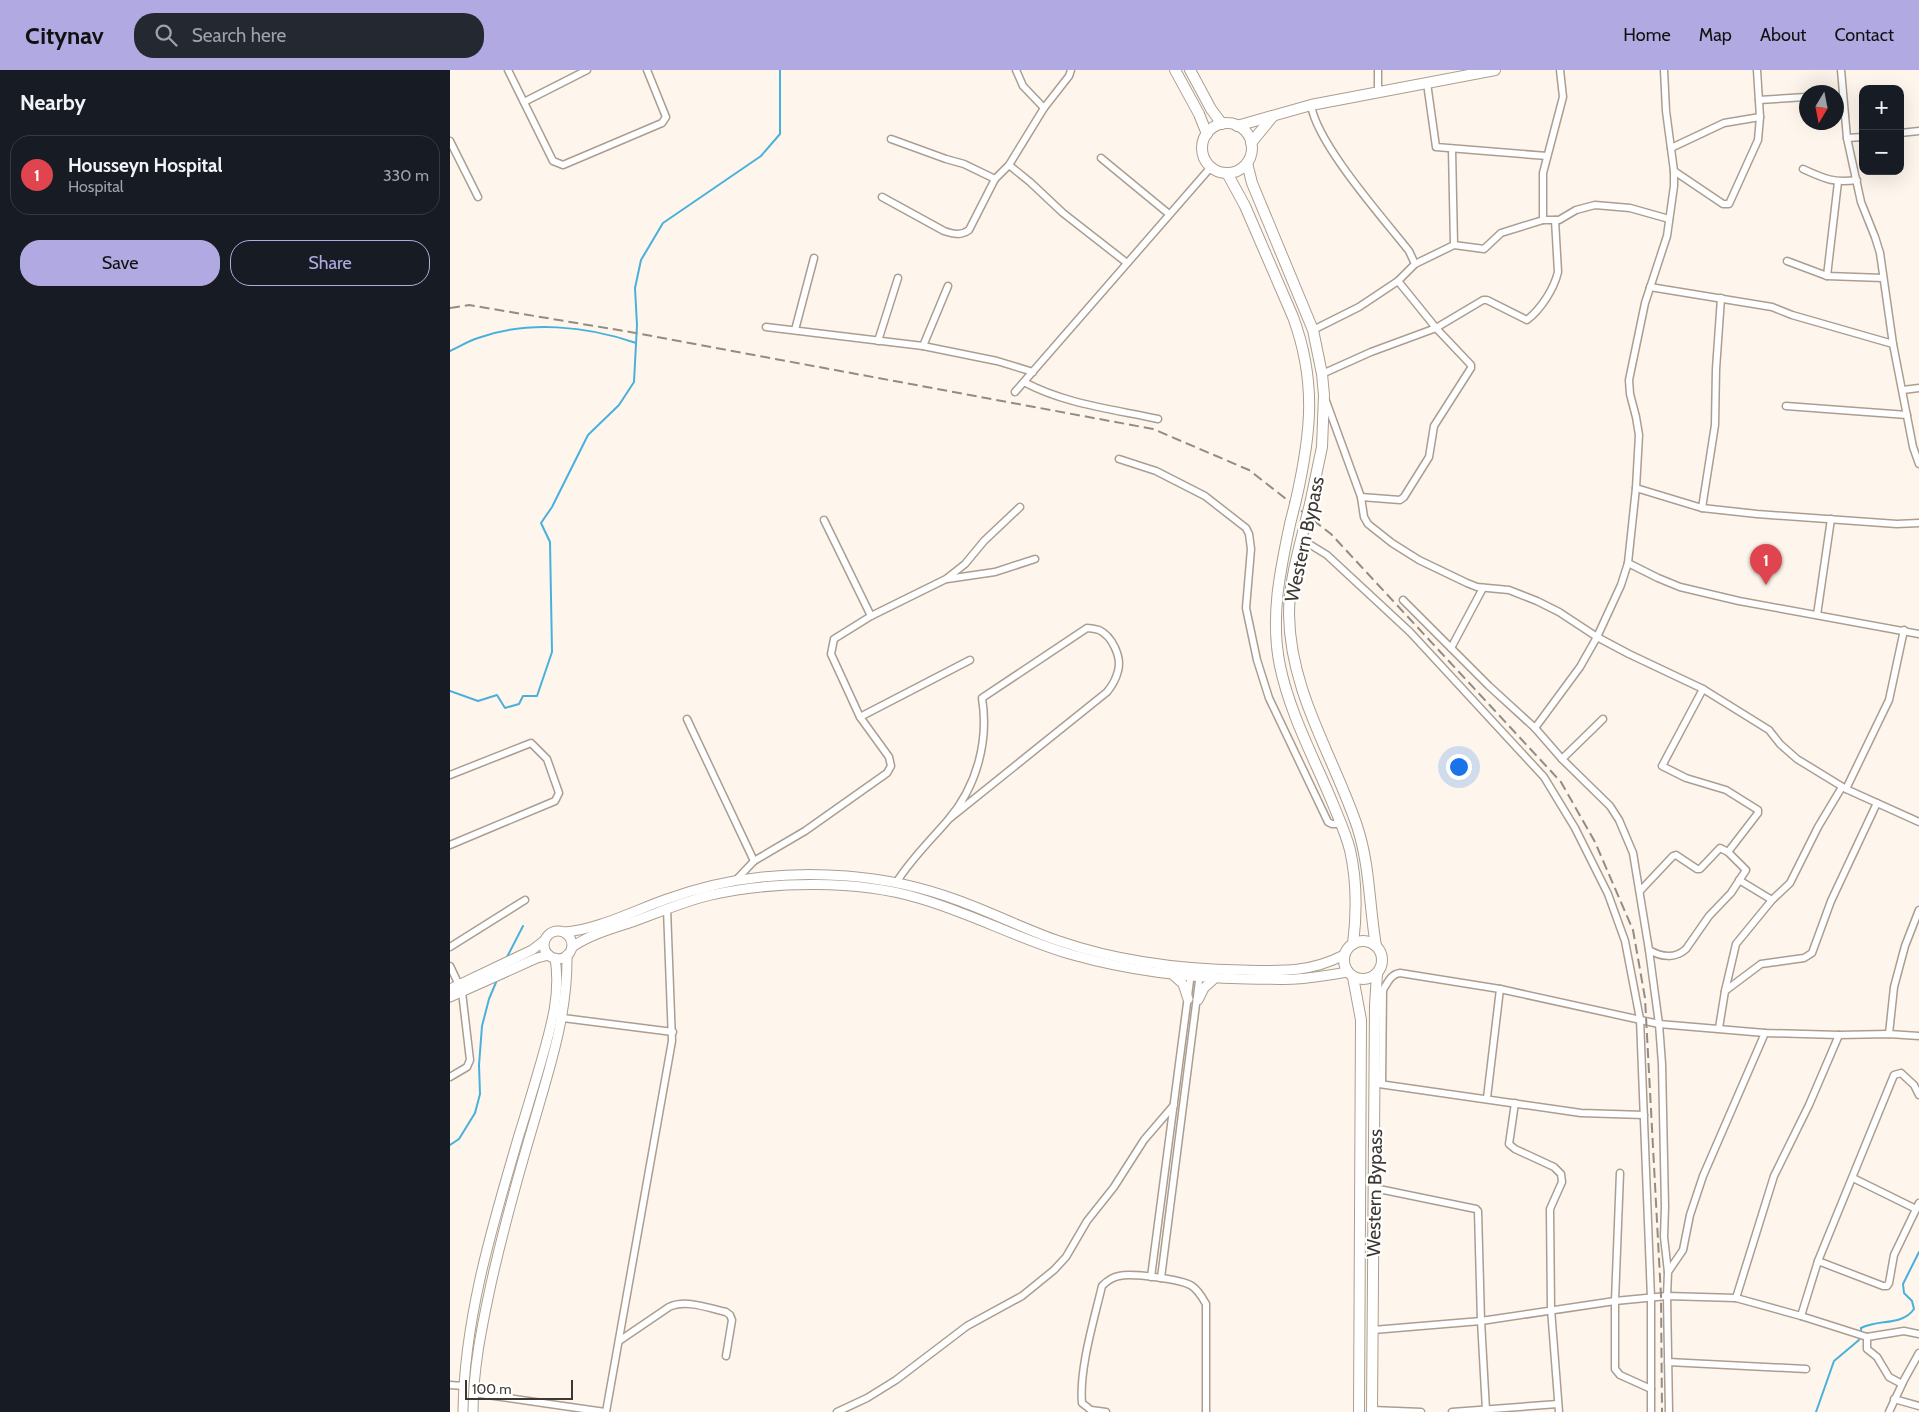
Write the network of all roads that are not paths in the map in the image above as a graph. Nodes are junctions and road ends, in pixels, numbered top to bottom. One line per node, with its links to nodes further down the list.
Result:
1 (508, 70): 20 (street)
2 (587, 70): 20 (street)
3 (647, 70): 20 (street)
4 (1016, 70): 22 (street)
5 (1071, 70): 22 (street)
6 (1175, 70): 30 (main road)
7 (1190, 70): 26 (main road)
8 (1378, 70): 17 (street)
9 (1495, 70): 14 (main road)
10 (1560, 70): 38 (street)
11 (1664, 70): 36 (street)
12 (1757, 70): 19 (street)
13 (1841, 70): 16 (street)
14 (1467, 72): 15 (main road)
15 (1427, 83): 17 (main road); 37 (street)
16 (1840, 85)
17 (1378, 92): 21 (main road)
18 (1799, 98): 19 (street)
19 (1759, 100): 24 (street)
20 (524, 102)
21 (1311, 105): 23 (main road); 59 (street)
22 (1044, 108): 41 (street)
23 (1272, 116): 27 (main road); 35 (main road)
24 (1760, 117): 36 (street); 44 (street)
25 (1844, 120): 32 (street)
26 (1222, 124): 27 (main road); 30 (main road)
27 (1237, 126): 35 (main road)
28 (1919, 131): 29 (street)
29 (1904, 133)
30 (1206, 134): 42 (main road)
31 (1859, 137): 32 (street)
32 (1847, 138): 47 (street)
33 (891, 139): 46 (street)
34 (450, 141): 49 (street)
35 (1251, 143): 40 (main road)
36 (1671, 148): 44 (street)
37 (1452, 149): 38 (street); 55 (street)
38 (1547, 156): 53 (street)
39 (1101, 158): 51 (street)
40 (1247, 163): 45 (main road); 70 (main road, Western Bypass)
41 (1008, 165): 46 (street); 58 (street)
42 (1210, 167): 45 (main road); 51 (street)
43 (1803, 169): 48 (street)
44 (1674, 171): 52 (street)
45 (1227, 173): 117 (main road, Western Bypass, bridge)
46 (995, 179): 50 (street)
47 (1857, 180): 48 (street); 62 (street)
48 (1838, 182): 60 (street)
49 (478, 197)
50 (882, 197)
51 (1169, 214): 58 (street)
52 (1669, 219): 54 (street); 65 (street)
53 (1543, 220): 54 (street); 55 (street)
54 (1555, 220): 68 (street)
55 (1454, 245): 59 (street)
56 (814, 258): 69 (street)
57 (1787, 261): 60 (street)
58 (1127, 263): 74 (street)
59 (1415, 264): 63 (street)
60 (1827, 276): 62 (street)
61 (898, 278): 71 (street)
62 (1883, 278): 72 (street)
63 (1398, 281): 68 (street); 70 (street)
64 (948, 286): 73 (street)
65 (1650, 287): 66 (street); 86 (street)
66 (1721, 298): 72 (street); 89 (street)
67 (766, 327): 69 (street)
68 (1436, 328): 75 (street); 87 (street)
69 (795, 330): 71 (street)
70 (1313, 330): 75 (main road, Western Bypass)
71 (878, 341): 73 (street)
72 (1893, 344): 78 (street)
73 (923, 346): 74 (street)
74 (1033, 372): 76 (street)
75 (1322, 374): 80 (main road, Western Bypass)
76 (1024, 382): 79 (street); 83 (street)
77 (1919, 388): 78 (street)
78 (1903, 390): 82 (street)
79 (1015, 392)
80 (1324, 395): 87 (street); 93 (main road, Western Bypass, bridge)
81 (1786, 406): 82 (street)
82 (1907, 415): 85 (street)
83 (1158, 419)
84 (1119, 459): 117 (street)
85 (1919, 464)
86 (1636, 488): 89 (street); 95 (street)
87 (1360, 497): 97 (street)
88 (1020, 507): 96 (street)
89 (1702, 508): 90 (street)
90 (1831, 519): 92 (street); 99 (street)
91 (824, 520): 100 (street)
92 (1919, 522)
93 (1301, 539): 132 (main road, Western Bypass); 152 (street)
94 (1035, 558): 96 (street)
95 (1628, 563): 99 (street); 103 (street)
96 (946, 579): 100 (street)
97 (1483, 588): 103 (street); 104 (street)
98 (1403, 600): 104 (street)
99 (1817, 615): 101 (street)
100 (870, 616): 107 (street)
101 (1904, 630): 102 (street); 113 (street)
102 (1919, 634)
103 (1597, 637): 106 (street); 110 (street)
104 (1451, 648): 110 (street)
105 (970, 660): 107 (street)
106 (1703, 689): 113 (street); 119 (street)
107 (860, 717): 120 (street)
108 (687, 719): 120 (street)
109 (1603, 719): 111 (street)
110 (1535, 728): 111 (street)
111 (1562, 759): 124 (street)
112 (450, 775): 118 (street)
113 (1844, 788): 114 (street); 126 (street)
114 (1877, 803): 116 (street); 148 (street)
115 (949, 819): 115 (street); 123 (street)
116 (1919, 822)
117 (1341, 824): 131 (main road, Western Bypass)
118 (450, 845)
119 (1728, 852): 122 (street); 124 (street)
120 (754, 861): 121 (street)
121 (738, 880): 123 (main road); 129 (main road)
122 (1739, 880): 126 (street); 134 (street)
123 (896, 883): 140 (main road)
124 (1640, 890): 134 (street)
125 (524, 900): 133 (street)
126 (1772, 900): 148 (street)
127 (667, 909): 135 (main road); 143 (main road); 155 (street)
128 (1919, 910): 157 (street)
129 (564, 932): 130 (main road); 135 (main road)
130 (545, 940): 137 (main road); 139 (main road)
131 (1353, 944): 132 (main road); 136 (main road)
132 (1376, 946): 142 (main road)
133 (450, 947)
134 (1649, 950): 153 (street)
135 (570, 951): 137 (main road); 151 (main road)
136 (1344, 954): 140 (main road); 141 (main road)
137 (552, 957): 139 (main road); 192 (main road)
138 (450, 966): 145 (street)
139 (502, 970): 145 (main road); 145 (main road)
140 (1195, 973): 143 (main road); 144 (main road); 150 (street)
141 (1350, 974): 142 (main road); 144 (main road); 206 (main road, Western Bypass)
142 (1377, 974): 161 (main road, Western Bypass)
143 (1173, 975): 150 (main road)
144 (1214, 979): 150 (main road)
145 (461, 988): 146 (main road); 149 (main road); 160 (street)
146 (450, 989)
147 (1500, 989): 152 (street); 161 (street); 163 (street)
148 (1725, 991): 154 (street)
149 (450, 997)
150 (1193, 999): 165 (street); 174 (street)
151 (563, 1018): 155 (street); 194 (main road)
152 (1640, 1019): 153 (street); 166 (street)
153 (1659, 1024): 154 (street); 172 (street)
154 (1719, 1028): 156 (street)
155 (672, 1032): 185 (street)
156 (1765, 1033): 158 (street); 172 (street)
157 (1889, 1034): 158 (street); 159 (street)
158 (1839, 1035): 177 (street)
159 (1919, 1036)
160 (450, 1077)
161 (1379, 1083): 163 (street); 169 (main road, Western Bypass)
162 (1919, 1095): 168 (street)
163 (1487, 1098): 164 (street)
164 (1515, 1103): 166 (street); 179 (street)
165 (1174, 1105): 173 (street); 203 (street)
166 (1644, 1115): 176 (street)
167 (1620, 1174): 178 (street)
168 (1853, 1178): 170 (street); 171 (street)
169 (1374, 1188): 181 (street); 182 (main road, Western Bypass)
170 (1918, 1206): 171 (street)
171 (1818, 1261): 180 (street)
172 (1668, 1272): 175 (street)
173 (1151, 1277): 174 (street); 204 (street)
174 (1161, 1278): 205 (street)
175 (1666, 1296): 176 (street); 177 (street); 188 (street)
176 (1651, 1298): 178 (street); 193 (street)
177 (1736, 1298): 180 (street)
178 (1615, 1301): 179 (street); 193 (street)
179 (1551, 1310): 181 (street); 196 (street)
180 (1802, 1316): 184 (street)
181 (1481, 1320): 182 (street); 198 (street)
182 (1373, 1330): 199 (main road, Western Bypass)
183 (1919, 1334): 184 (street)
184 (1867, 1337): 190 (street)
185 (619, 1341): 187 (street); 202 (street)
186 (1919, 1354): 190 (street)
187 (726, 1356)
188 (1668, 1362): 189 (street); 211 (street)
189 (1806, 1369)
190 (1902, 1384): 195 (street)
191 (450, 1385): 192 (street)
192 (463, 1386): 200 (main road)
193 (1651, 1389): 210 (street)
194 (473, 1393): 201 (main road); 202 (street)
195 (1894, 1399): 197 (street); 212 (street)
196 (1558, 1404): 198 (street); 209 (street)
197 (1919, 1406)
198 (1486, 1410): 208 (street)
199 (1372, 1411): 207 (street)
200 (463, 1412)
201 (473, 1412)
202 (606, 1412)
203 (837, 1412)
204 (1106, 1412)
205 (1206, 1412)
206 (1359, 1412)
207 (1422, 1412)
208 (1452, 1412)
209 (1559, 1412)
210 (1651, 1412)
211 (1669, 1412)
212 (1889, 1412)

